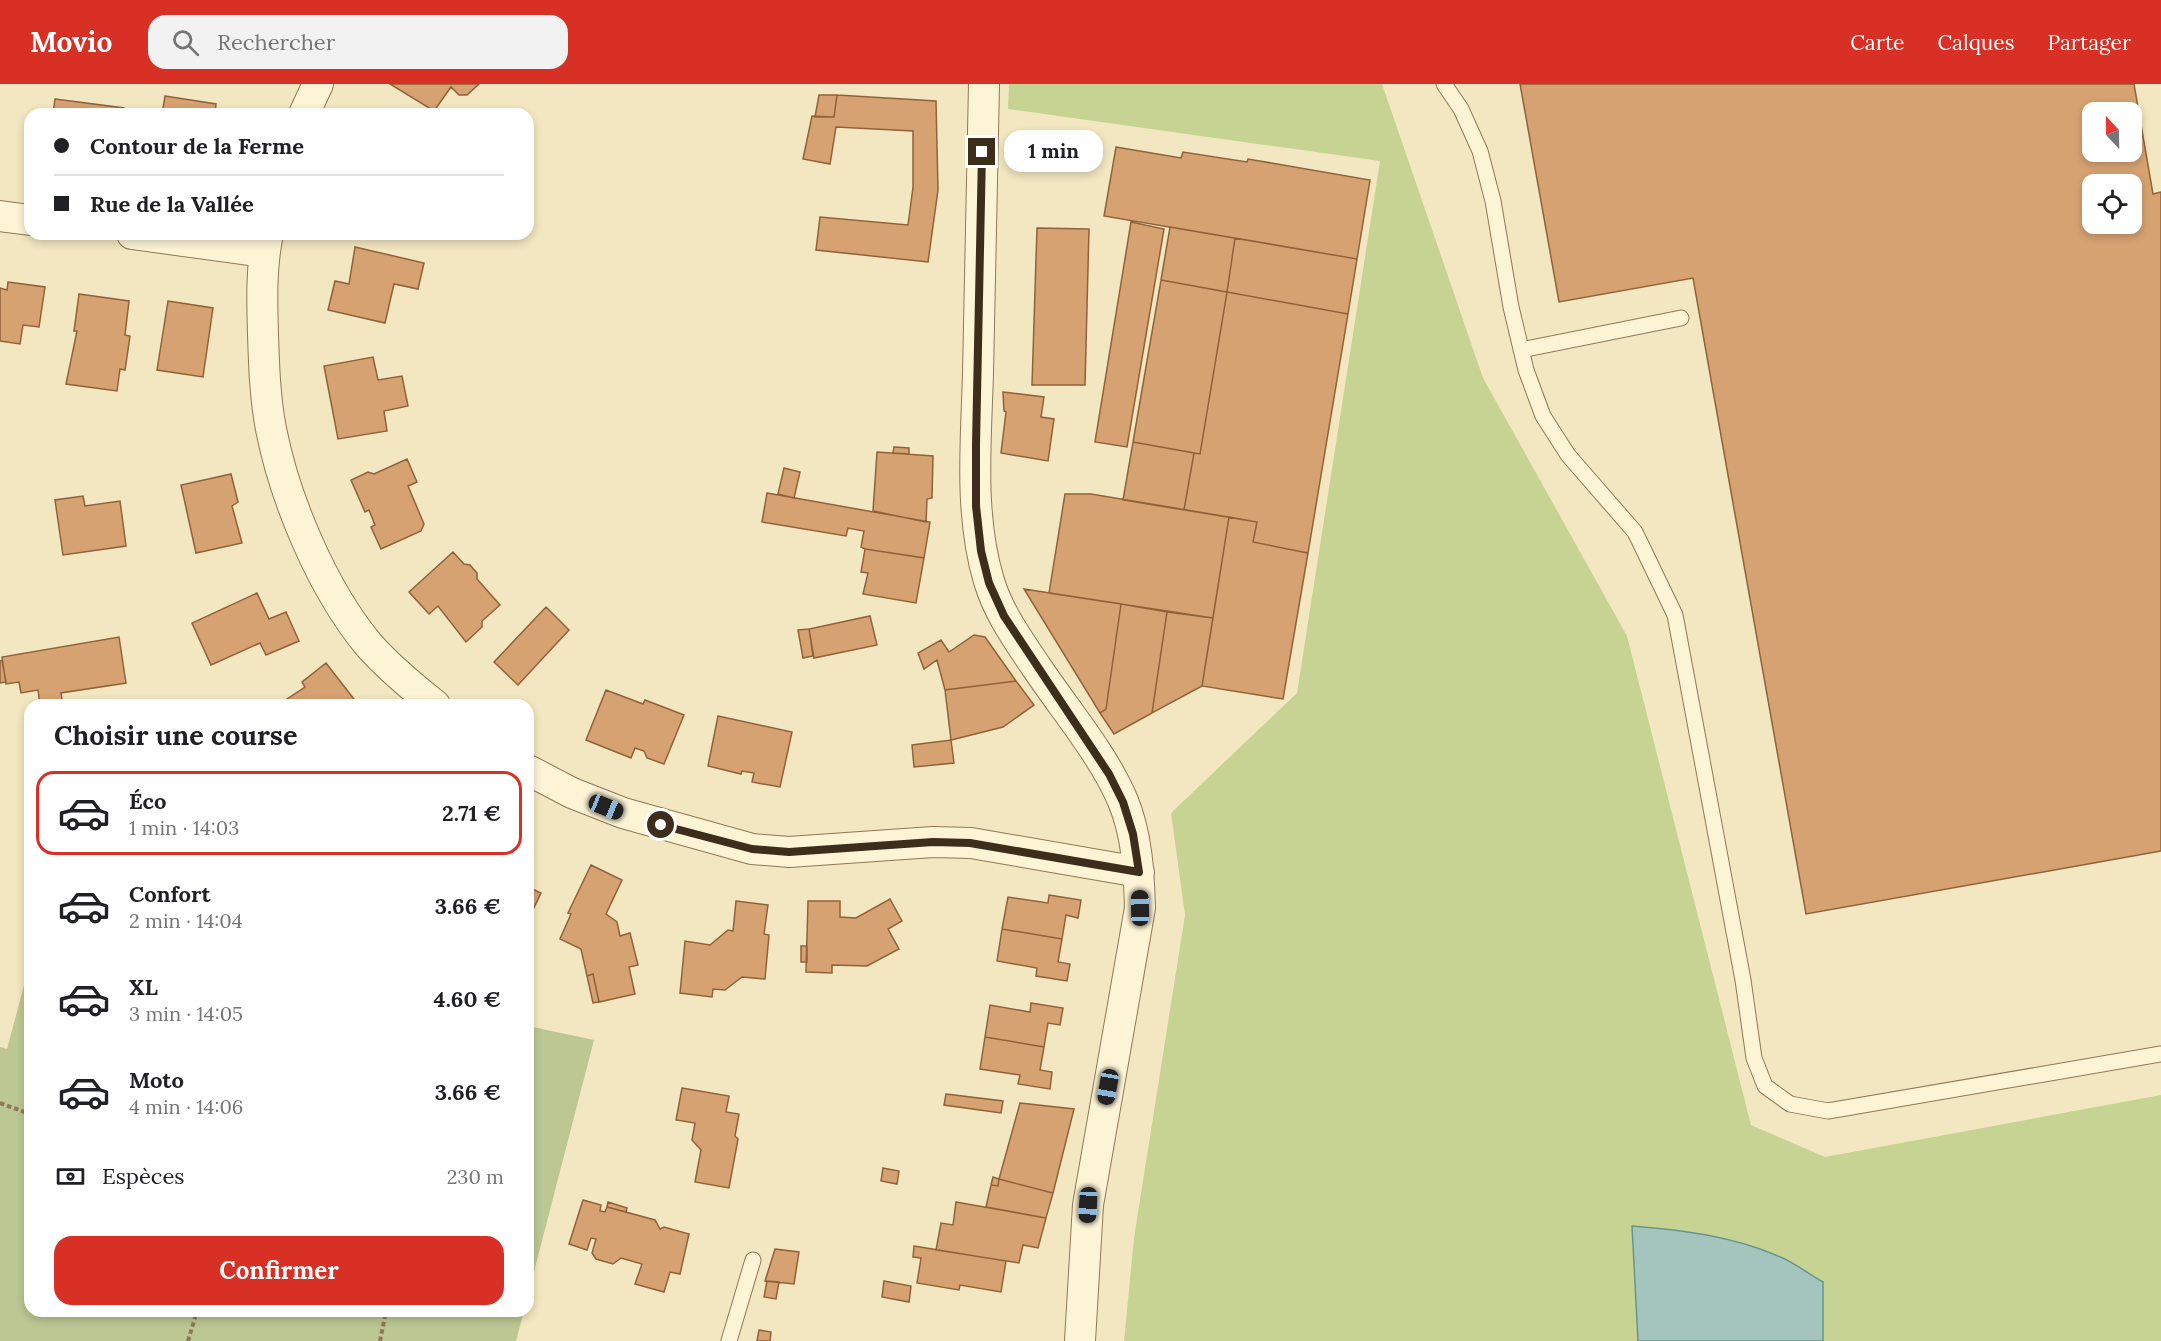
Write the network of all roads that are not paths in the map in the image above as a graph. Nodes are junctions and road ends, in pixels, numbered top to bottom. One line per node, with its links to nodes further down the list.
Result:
1 (318, 84): 4 (street)
2 (984, 84): 13 (street)
3 (1443, 84): 10 (lane)
4 (307, 108)
5 (0, 216): 6 (street)
6 (24, 219)
7 (221, 240): 8 (street)
8 (266, 243): 11 (street)
9 (1681, 318): 10 (lane)
10 (1521, 350): 14 (lane)
11 (428, 699)
12 (534, 774): 13 (street)
13 (1139, 872): 17 (street)
14 (2161, 1054)
15 (753, 1260): 16 (lane)
16 (729, 1341)
17 (1080, 1341)

